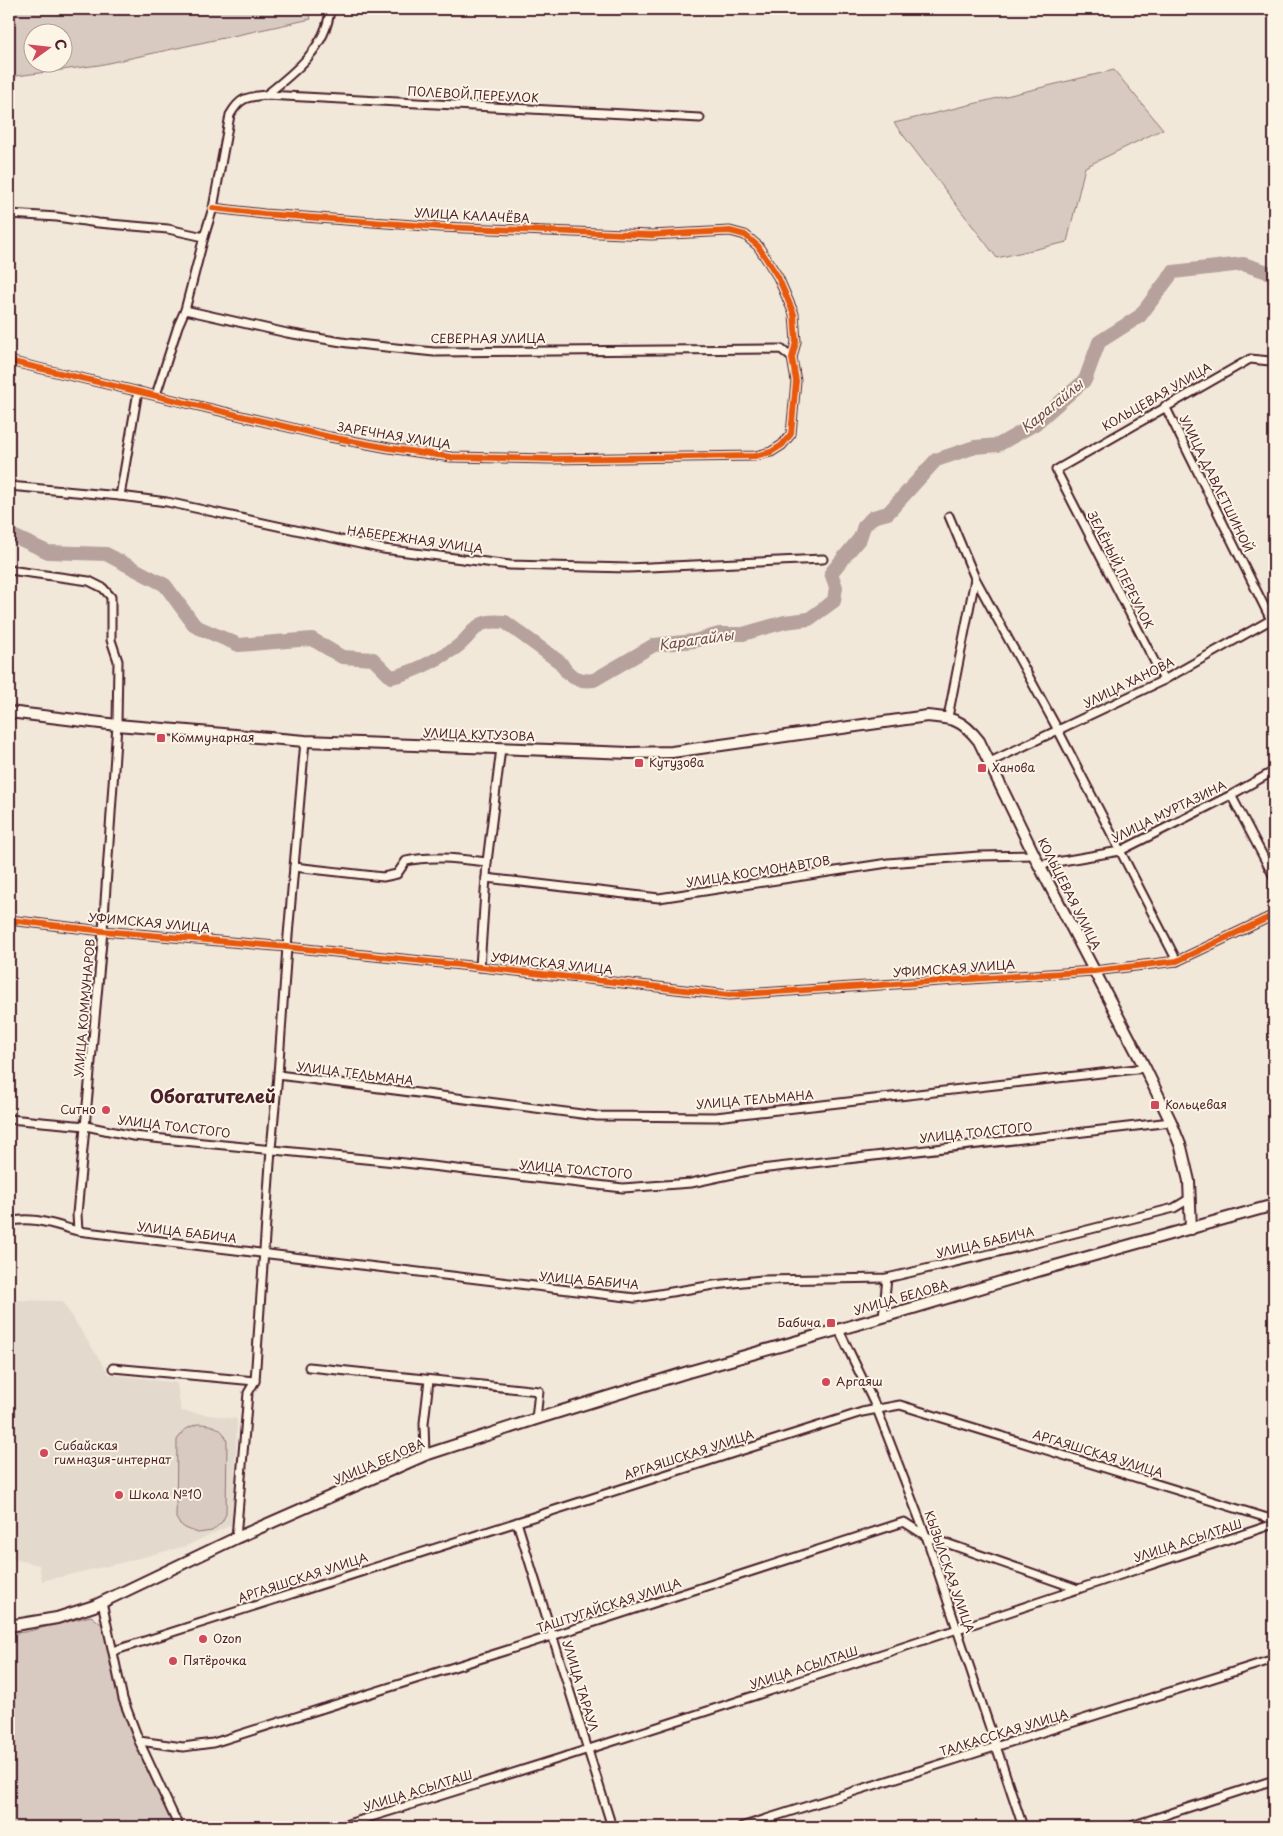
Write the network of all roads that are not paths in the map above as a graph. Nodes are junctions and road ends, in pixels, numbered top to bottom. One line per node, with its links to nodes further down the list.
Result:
1 (330, 9): 2 (street)
2 (266, 95): 3 (street, ПОЛЕВОЙ ПЕРЕУЛОК); 4 (street, ПОЛЕВОЙ ПЕРЕУЛОК)
3 (700, 118)
4 (214, 208): 6 (street); 8 (street, УЛИЦА КАЛАЧЁВА)
5 (9, 214): 6 (street)
6 (204, 237): 7 (street)
7 (185, 310): 8 (street, СЕВЕРНАЯ УЛИЦА); 12 (street)
8 (792, 358): 12 (street, ЗАРЕЧНАЯ УЛИЦА)
9 (9, 361): 11 (street, ЗАРЕЧНАЯ УЛИЦА)
10 (1274, 364): 13 (street, КОЛЬЦЕВАЯ УЛИЦА)
11 (138, 391): 12 (street, ЗАРЕЧНАЯ УЛИЦА); 16 (street)
12 (156, 395)
13 (1165, 406): 14 (street, КОЛЬЦЕВАЯ УЛИЦА); 21 (street, УЛИЦА ДАВЛЕТШИНОЙ)
14 (1056, 470): 22 (street, ЗЕЛЁНЫЙ ПЕРЕУЛОК)
15 (9, 486): 16 (street, НАБЕРЕЖНАЯ УЛИЦА)
16 (120, 496): 18 (street, НАБЕРЕЖНАЯ УЛИЦА)
17 (949, 516): 20 (street)
18 (823, 559)
19 (9, 570): 25 (street, УЛИЦА КОММУНАРОВ)
20 (976, 578): 24 (street); 26 (street)
21 (1273, 621): 22 (street, УЛИЦА ХАНОВА)
22 (1164, 680): 26 (street, УЛИЦА ХАНОВА)
23 (9, 712): 25 (main road, УЛИЦА КУТУЗОВА)
24 (948, 717): 28 (main road, УЛИЦА КУТУЗОВА); 29 (main road, КОЛЬЦЕВАЯ УЛИЦА)
25 (118, 726): 27 (main road, УЛИЦА КУТУЗОВА); 41 (street, УЛИЦА КОММУНАРОВ)
26 (1058, 730): 29 (street, УЛИЦА ХАНОВА); 32 (street)
27 (304, 741): 28 (main road, УЛИЦА КУТУЗОВА); 36 (street, УЛИЦА ТЕЛЬМАНА)
28 (501, 748): 34 (street)
29 (990, 762): 33 (main road, КОЛЬЦЕВАЯ УЛИЦА)
30 (1274, 771): 31 (street, УЛИЦА МУРТАЗИНА)
31 (1231, 795): 32 (street, УЛИЦА МУРТАЗИНА); 37 (street)
32 (1120, 851): 35 (street, УЛИЦА МУРТАЗИНА); 43 (street)
33 (1034, 855): 35 (main road, КОЛЬЦЕВАЯ УЛИЦА); 38 (street, УЛИЦА КОСМОНАВТОВ)
34 (487, 862): 36 (street); 38 (street)
35 (1039, 865): 45 (main road, КОЛЬЦЕВАЯ УЛИЦА)
36 (294, 867): 42 (street, УЛИЦА ТЕЛЬМАНА)
37 (1274, 877)
38 (486, 878): 44 (street)
39 (1274, 915): 43 (street, УФИМСКАЯ УЛИЦА)
40 (9, 920): 41 (street, УФИМСКАЯ УЛИЦА)
41 (103, 931): 42 (street, УФИМСКАЯ УЛИЦА); 50 (street, УЛИЦА КОММУНАРОВ)
42 (287, 947): 44 (street, УФИМСКАЯ УЛИЦА); 47 (street, УЛИЦА ТЕЛЬМАНА)
43 (1177, 961): 45 (street, УФИМСКАЯ УЛИЦА)
44 (480, 967): 45 (street, УФИМСКАЯ УЛИЦА)
45 (1094, 971): 46 (main road, КОЛЬЦЕВАЯ УЛИЦА)
46 (1145, 1068): 47 (street, УЛИЦА ТЕЛЬМАНА); 49 (main road, КОЛЬЦЕВАЯ УЛИЦА)
47 (278, 1075): 51 (street, УЛИЦА ТЕЛЬМАНА)
48 (9, 1119): 50 (street, УЛИЦА ТОЛСТОГО)
49 (1171, 1122): 51 (street, УЛИЦА ТОЛСТОГО); 52 (main road, КОЛЬЦЕВАЯ УЛИЦА)
50 (86, 1126): 51 (street, УЛИЦА ТОЛСТОГО); 56 (street, УЛИЦА КОММУНАРОВ)
51 (271, 1149): 57 (street, УЛИЦА ТЕЛЬМАНА)
52 (1189, 1198): 55 (main road, КОЛЬЦЕВАЯ УЛИЦА); 58 (street, УЛИЦА БАБИЧА)
53 (1274, 1205): 55 (main road, УЛИЦА БЕЛОВА)
54 (9, 1222): 56 (street, УЛИЦА БАБИЧА)
55 (1191, 1229): 59 (main road, УЛИЦА БЕЛОВА)
56 (78, 1232): 57 (street, УЛИЦА БАБИЧА)
57 (265, 1254): 58 (street, УЛИЦА БАБИЧА); 64 (street)
58 (886, 1278): 59 (street)
59 (883, 1317): 60 (main road, УЛИЦА БЕЛОВА)
60 (839, 1330): 65 (street, КЫЗЫЛСКАЯ УЛИЦА); 66 (main road, УЛИЦА БЕЛОВА)
61 (113, 1368): 64 (street)
62 (309, 1368): 63 (street)
63 (429, 1380): 66 (street); 67 (street)
64 (255, 1381): 72 (street)
65 (877, 1409): 68 (street, АРГАЯШСКАЯ УЛИЦА); 69 (street, АРГАЯШСКАЯ УЛИЦА); 71 (street, КЫЗЫЛСКАЯ УЛИЦА)
66 (536, 1419): 67 (main road, УЛИЦА БЕЛОВА)
67 (425, 1455): 72 (main road, УЛИЦА БЕЛОВА)
68 (1274, 1520)
69 (517, 1522): 77 (street, УЛИЦА ТАРАУЛ); 78 (street, АРГАЯШСКАЯ УЛИЦА)
70 (1274, 1524): 73 (street, УЛИЦА АСЫЛТАШ)
71 (926, 1536): 73 (street, ТАШТУГАЙСКАЯ УЛИЦА); 76 (street, КЫЗЫЛСКАЯ УЛИЦА); 77 (street, ТАШТУГАЙСКАЯ УЛИЦА)
72 (236, 1538): 74 (main road, УЛИЦА БЕЛОВА)
73 (1078, 1589): 76 (street, УЛИЦА АСЫЛТАШ)
74 (102, 1602): 75 (main road, УЛИЦА БЕЛОВА); 78 (street)
75 (9, 1626)
76 (957, 1630): 81 (street, КЫЗЫЛСКАЯ УЛИЦА); 82 (street, УЛИЦА АСЫЛТАШ)
77 (552, 1636): 80 (street, ТАШТУГАЙСКАЯ УЛИЦА); 82 (street, УЛИЦА ТАРАУЛ)
78 (113, 1650): 80 (street)
79 (1274, 1659): 81 (street, ТАЛКАССКАЯ УЛИЦА)
80 (138, 1741): 84 (street)
81 (996, 1747): 87 (street, ТАЛКАССКАЯ УЛИЦА); 88 (street, КЫЗЫЛСКАЯ УЛИЦА)
82 (588, 1749): 85 (street, УЛИЦА АСЫЛТАШ); 86 (street, УЛИЦА ТАРАУЛ)
83 (1274, 1780): 89 (street)
84 (180, 1827)
85 (338, 1827)
86 (612, 1827)
87 (741, 1827)
88 (1022, 1827)
89 (1128, 1827)

